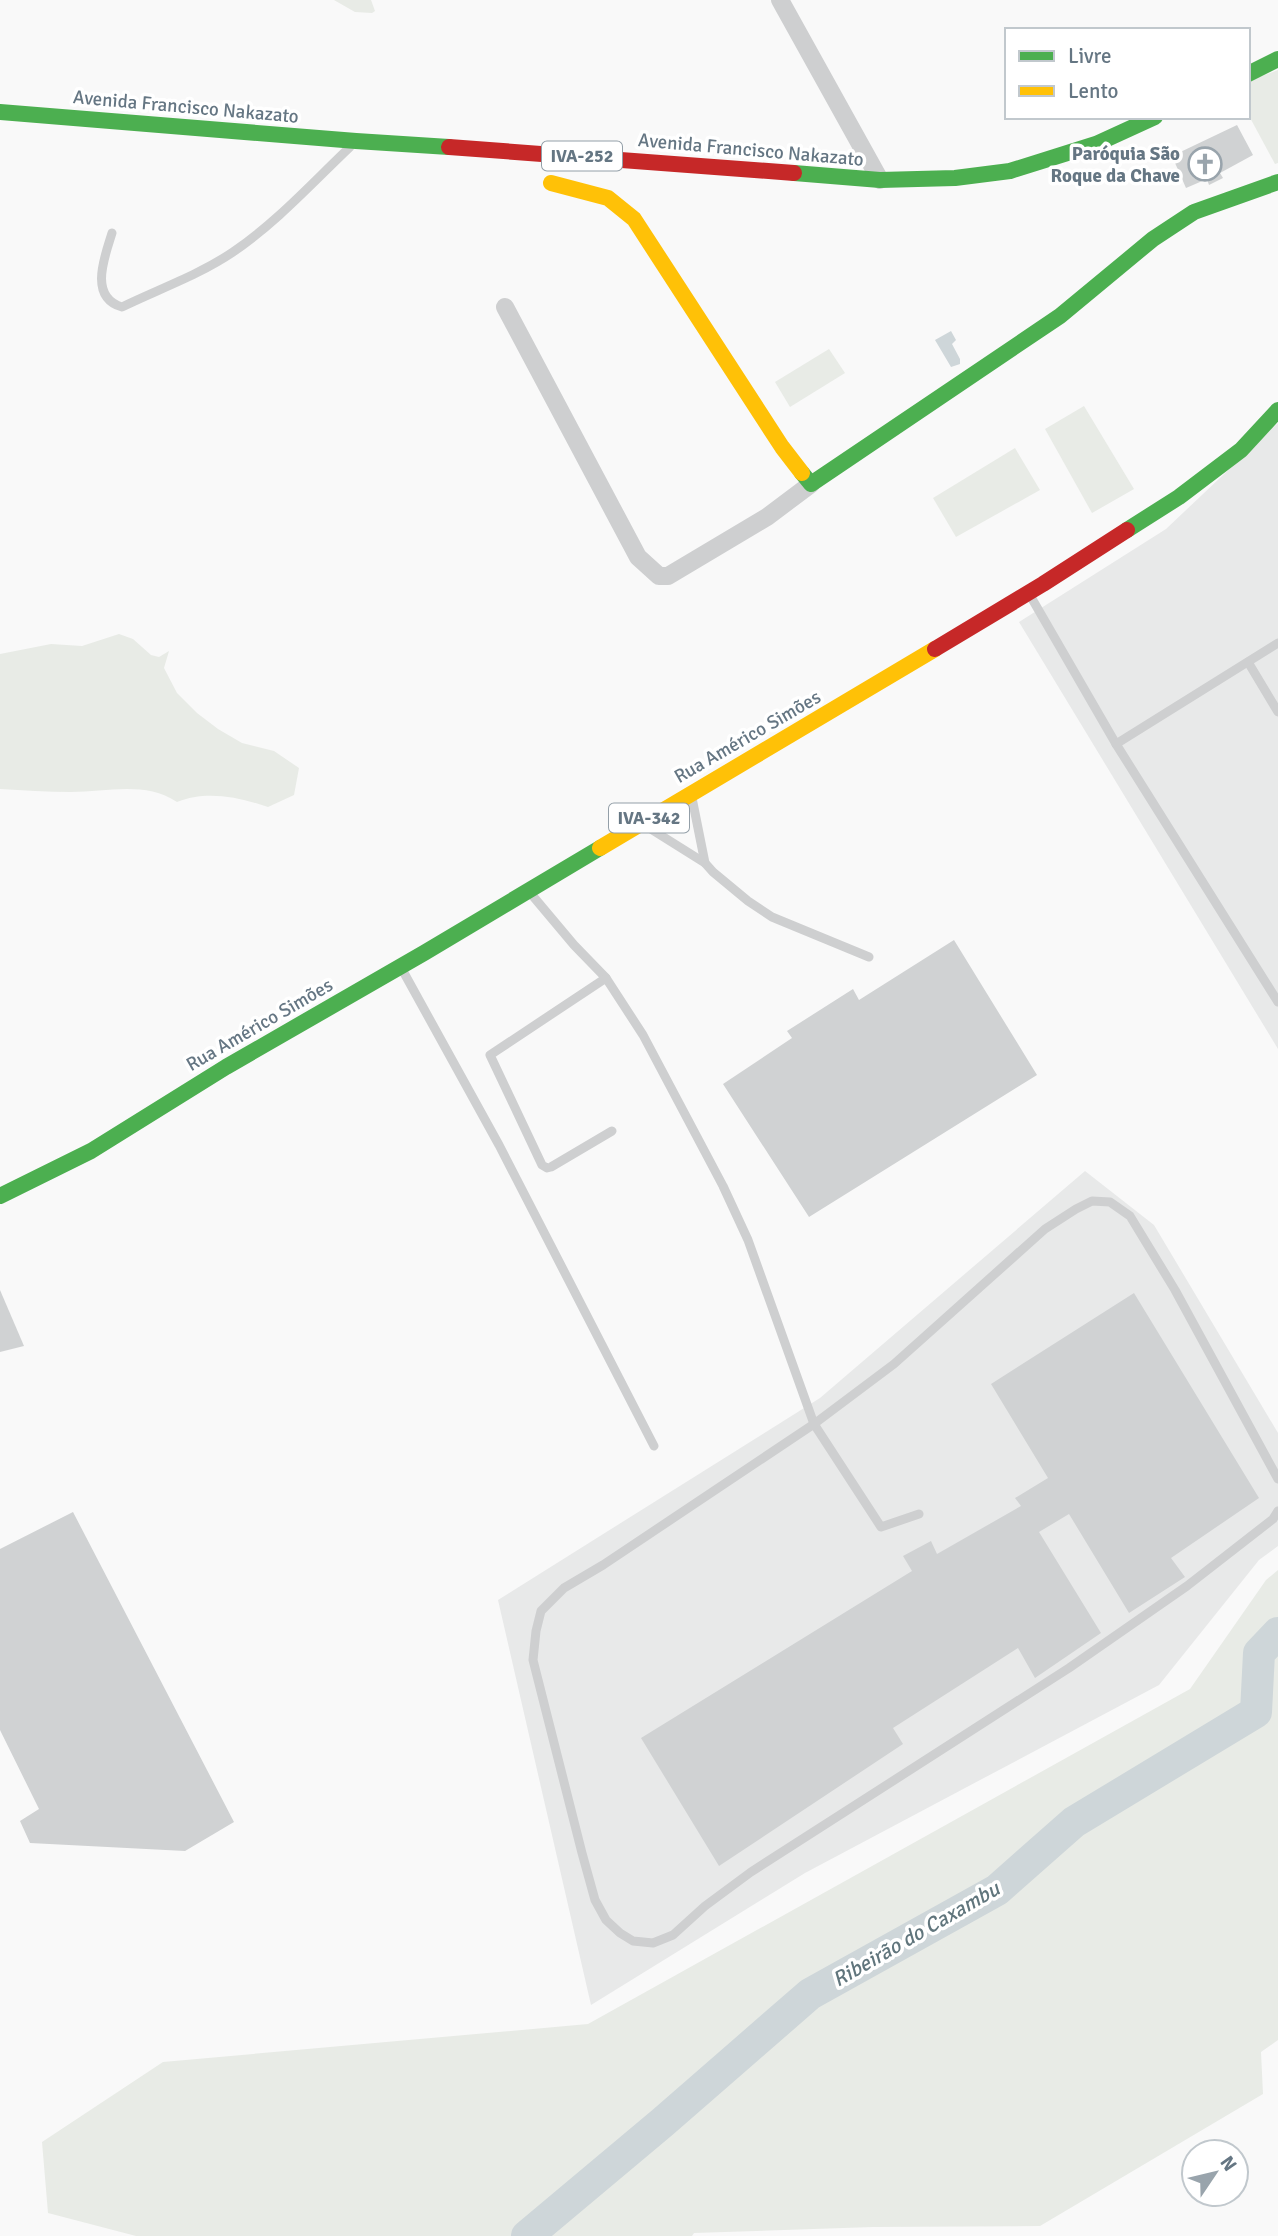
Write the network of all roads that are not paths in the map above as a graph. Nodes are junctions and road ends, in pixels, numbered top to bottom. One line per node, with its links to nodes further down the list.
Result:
1 (780, 0): 7 (street)
2 (1278, 59): 3 (main road)
3 (1250, 73)
4 (0, 112): 6 (main road, Avenida Francisco Nakazato / IVA-252)
5 (1150, 119): 7 (main road, Avenida Francisco Nakazato / IVA-252)
6 (356, 141): 7 (main road, Avenida Francisco Nakazato / IVA-252); 10 (lane)
7 (880, 180)
8 (1278, 182): 13 (main road)
9 (551, 183): 13 (main road)
10 (113, 233)
11 (505, 307): 13 (street)
12 (1278, 411): 14 (main road, Rua Américo Simões / IVA-342)
13 (811, 484)
14 (1029, 593): 18 (lane); 19 (main road, Rua Américo Simões / IVA-342)
15 (1278, 643): 16 (lane)
16 (1248, 662): 17 (lane); 18 (lane)
17 (1278, 712)
18 (1116, 744): 26 (lane)
19 (691, 793): 20 (main road, Rua Américo Simões / IVA-342); 21 (lane)
20 (641, 823): 21 (lane); 22 (main road, Rua Américo Simões / IVA-342)
21 (705, 863): 23 (lane)
22 (528, 891): 24 (main road, Rua Américo Simões / IVA-342); 25 (lane)
23 (869, 957)
24 (401, 967): 28 (main road, Rua Américo Simões / IVA-342); 30 (lane)
25 (606, 978): 27 (lane); 29 (lane)
26 (1278, 1002)
27 (612, 1131)
28 (0, 1196)
29 (814, 1424): 31 (lane); 32 (lane); 33 (lane)
30 (654, 1446)
31 (1278, 1479)
32 (1278, 1511)
33 (919, 1514)

